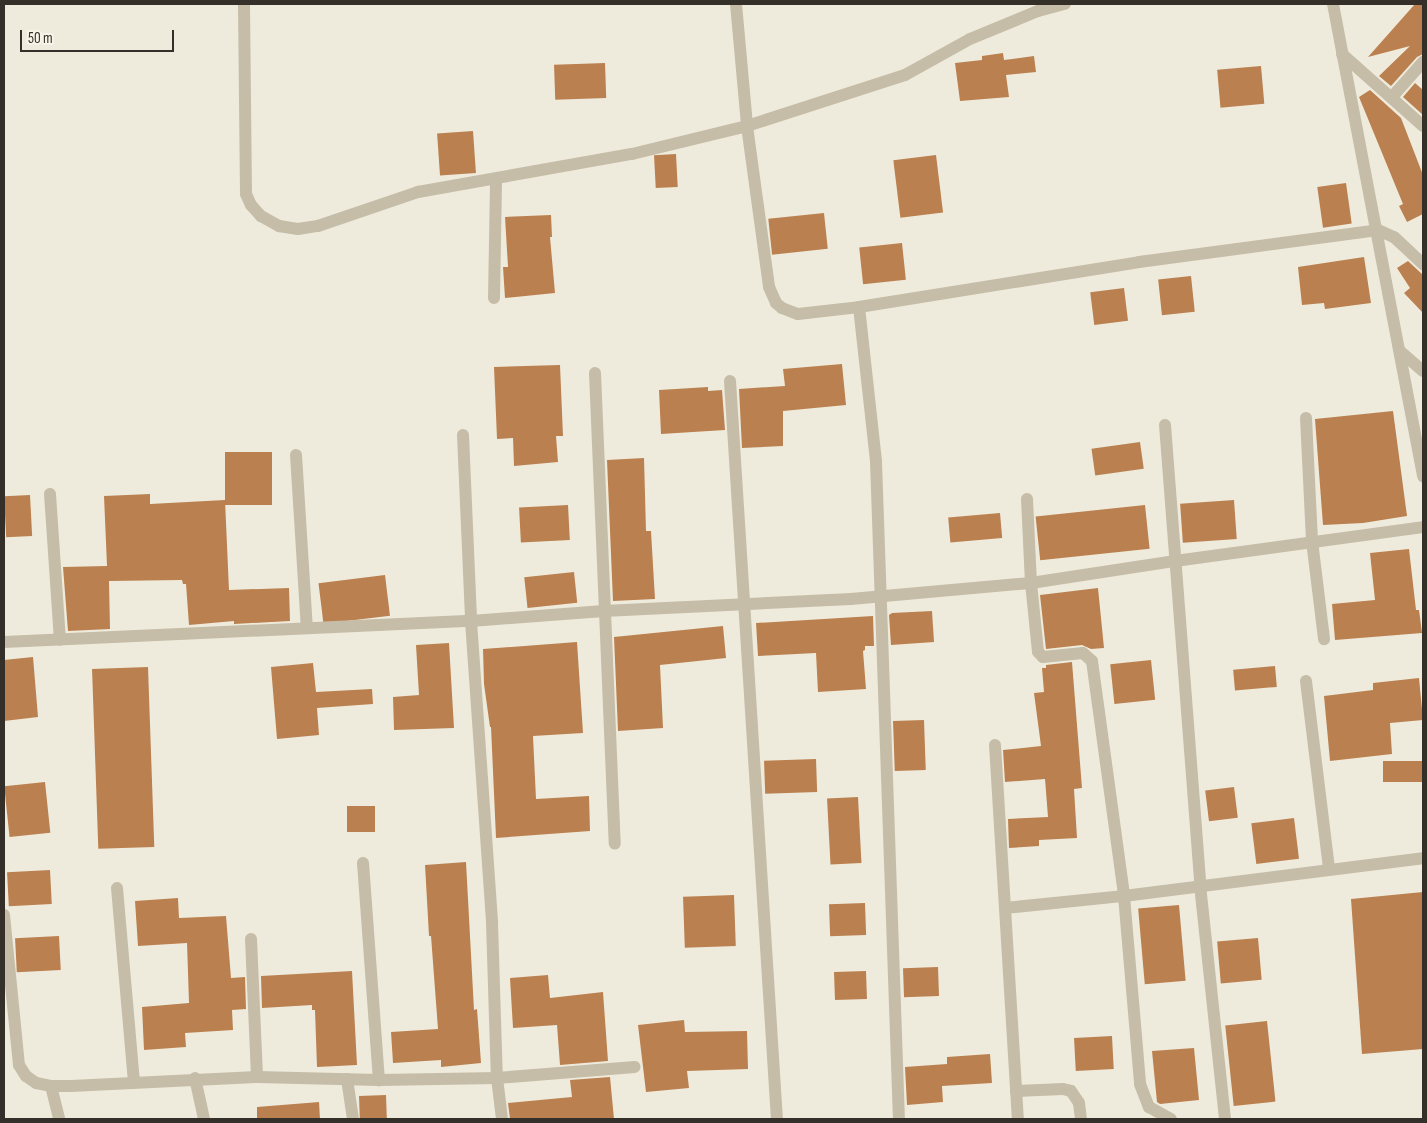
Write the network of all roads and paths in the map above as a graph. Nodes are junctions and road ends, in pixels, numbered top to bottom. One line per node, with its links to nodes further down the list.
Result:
1 (244, 4): 11 (street)
2 (736, 4): 9 (street)
3 (1065, 4): 5 (street)
4 (1333, 4): 6 (street)
5 (1037, 7): 9 (street)
6 (1342, 54): 8 (street); 12 (street)
7 (1423, 62): 8 (street)
8 (1392, 97): 10 (street)
9 (746, 126): 11 (street); 15 (street)
10 (1423, 126)
11 (496, 179): 14 (street)
12 (1378, 230): 13 (street); 15 (street); 16 (street)
13 (1423, 264)
14 (494, 298)
15 (859, 307): 31 (street)
16 (1401, 352): 17 (street); 24 (street)
17 (1423, 371)
18 (595, 373): 33 (street)
19 (730, 381): 32 (street)
20 (1306, 418): 28 (street)
21 (1165, 425): 29 (street)
22 (463, 435): 34 (street)
23 (296, 455): 35 (street)
24 (1423, 477)
25 (50, 494): 37 (street)
26 (1027, 499): 30 (street)
27 (1423, 527): 28 (street)
28 (1312, 541): 29 (street); 36 (street)
29 (1175, 561): 30 (street); 45 (street)
30 (1031, 583): 31 (street); 47 (street)
31 (882, 596): 32 (street); 65 (street)
32 (746, 606): 33 (street); 64 (street)
33 (604, 611): 34 (street); 41 (street)
34 (471, 622): 35 (street); 54 (street)
35 (307, 628): 37 (street)
36 (1324, 639)
37 (60, 640): 38 (street)
38 (4, 642)
39 (1306, 680): 44 (street)
40 (995, 745): 48 (street)
41 (615, 844)
42 (1423, 858): 44 (street)
43 (363, 863): 56 (street)
44 (1329, 870): 45 (street)
45 (1200, 885): 47 (street); 69 (street)
46 (117, 888): 57 (street)
47 (1124, 896): 48 (street); 68 (street)
48 (1005, 908): 59 (street)
49 (4, 915): 58 (street)
50 (251, 939): 52 (street)
51 (635, 1067): 54 (street)
52 (258, 1077): 53 (street); 55 (street)
53 (195, 1078): 57 (street); 61 (street)
54 (497, 1078): 56 (street); 63 (street)
55 (347, 1079): 56 (street); 62 (street)
56 (379, 1080)
57 (134, 1082): 58 (street)
58 (51, 1086): 60 (street)
59 (1016, 1090): 66 (street); 67 (street)
60 (59, 1119)
61 (204, 1119)
62 (353, 1119)
63 (502, 1119)
64 (778, 1119)
65 (899, 1119)
66 (1018, 1119)
67 (1081, 1119)
68 (1172, 1119)
69 (1225, 1119)

